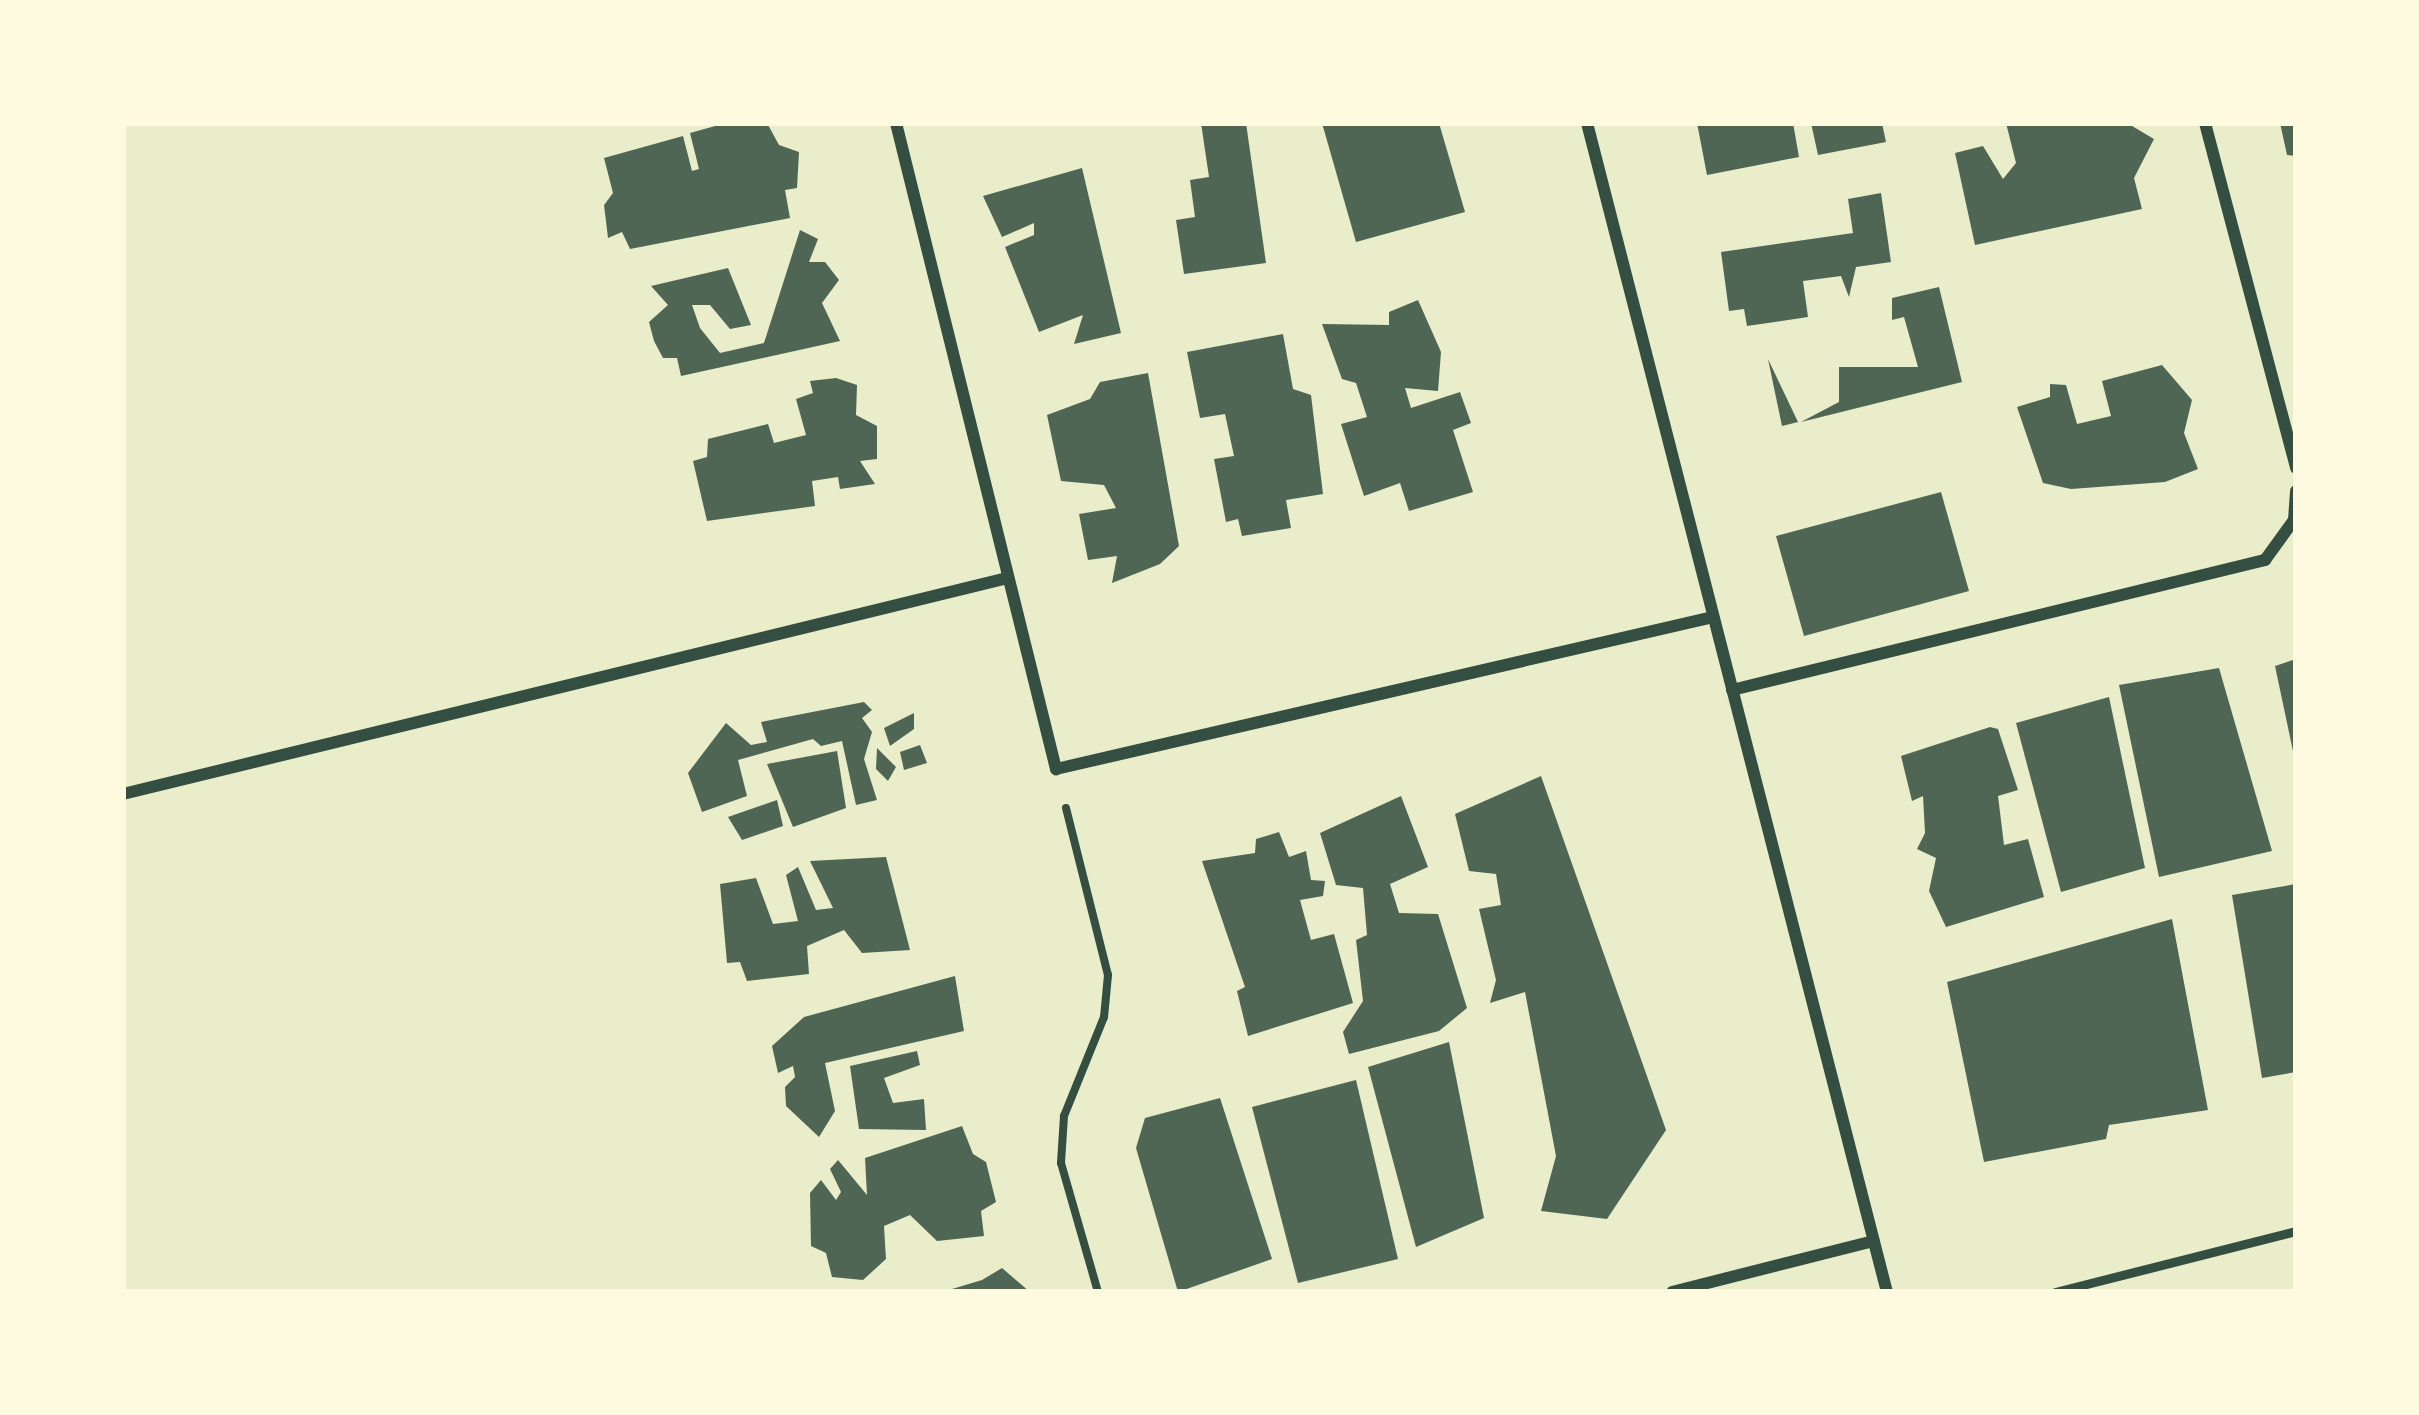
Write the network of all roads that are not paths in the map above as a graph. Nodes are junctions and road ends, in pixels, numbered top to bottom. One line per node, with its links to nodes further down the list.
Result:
1 (896, 123): 6 (street)
2 (1587, 123): 7 (street)
3 (2205, 123): 4 (street)
4 (2296, 468)
5 (2296, 490): 8 (street)
6 (1008, 578): 7 (street); 9 (street)
7 (1713, 617): 8 (street)
8 (1732, 690): 11 (street)
9 (123, 794)
10 (2296, 1231): 14 (lane)
11 (1874, 1241): 12 (street); 13 (street)
12 (1672, 1292)
13 (1887, 1292)
14 (2055, 1292)

